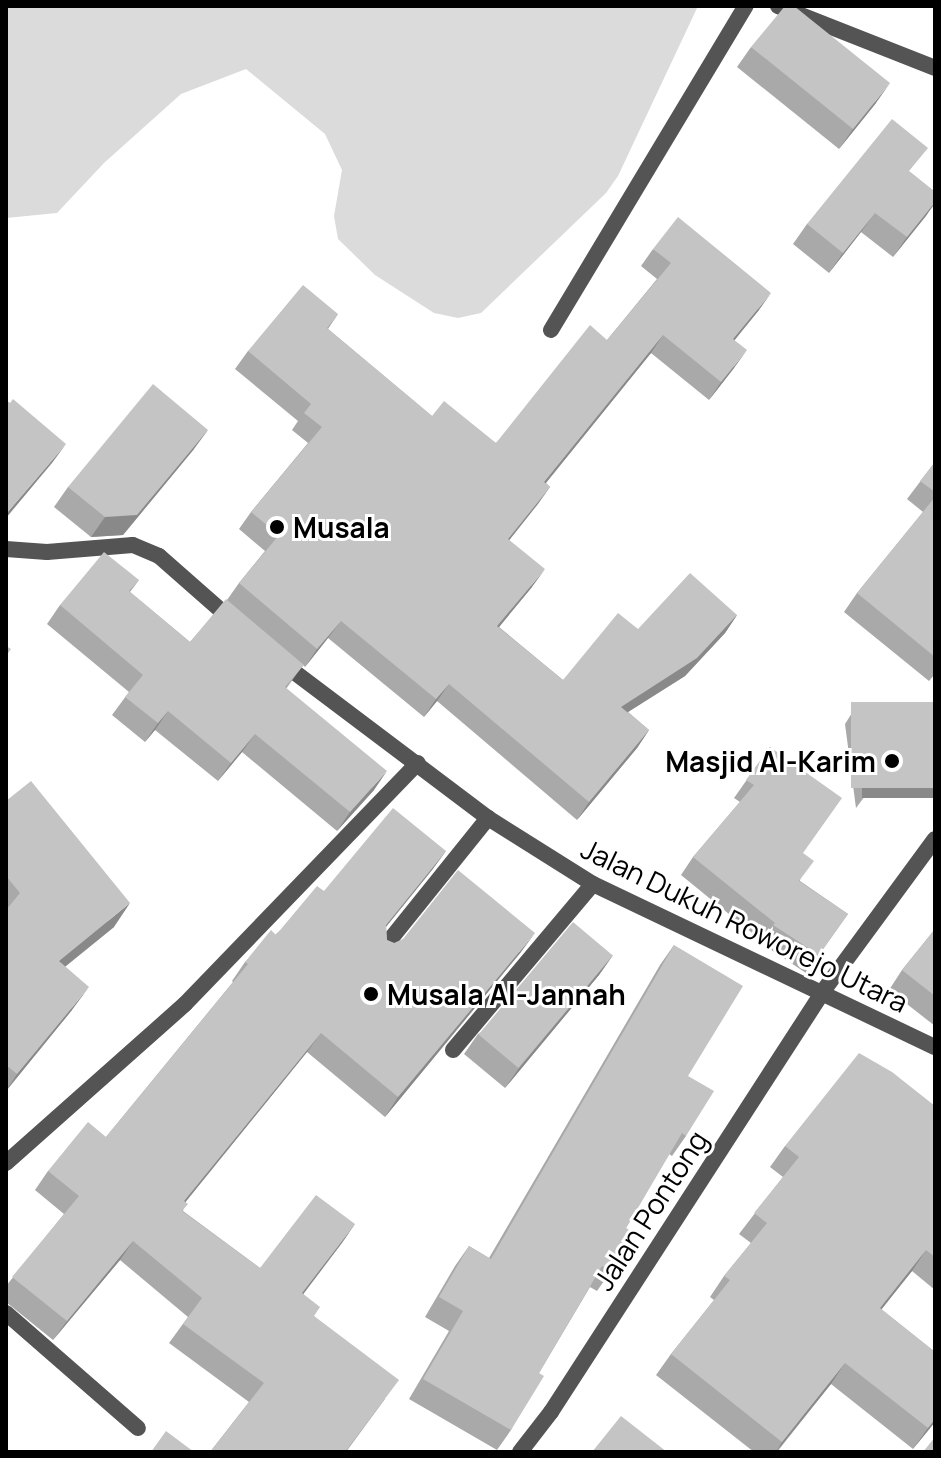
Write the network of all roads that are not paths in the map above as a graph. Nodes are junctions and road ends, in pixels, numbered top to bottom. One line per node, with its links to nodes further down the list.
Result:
1 (746, 6): 4 (street)
2 (778, 6): 3 (street)
3 (935, 68)
4 (551, 330)
5 (6, 549): 6 (street)
6 (243, 629)
7 (267, 650): 8 (street, Jalan Dukuh Roworejo Utara)
8 (418, 763): 9 (street, Jalan Dukuh Roworejo Utara); 16 (street)
9 (488, 818): 11 (street, Jalan Dukuh Roworejo Utara); 12 (street)
10 (935, 839): 13 (street, Jalan Pontong)
11 (593, 884): 13 (street, Jalan Dukuh Roworejo Utara); 15 (street)
12 (381, 951)
13 (821, 994): 14 (street, Jalan Dukuh Roworejo Utara); 19 (street, Jalan Pontong)
14 (935, 1047)
15 (453, 1050)
16 (6, 1163)
17 (6, 1313): 18 (street)
18 (138, 1428)
19 (520, 1452)

